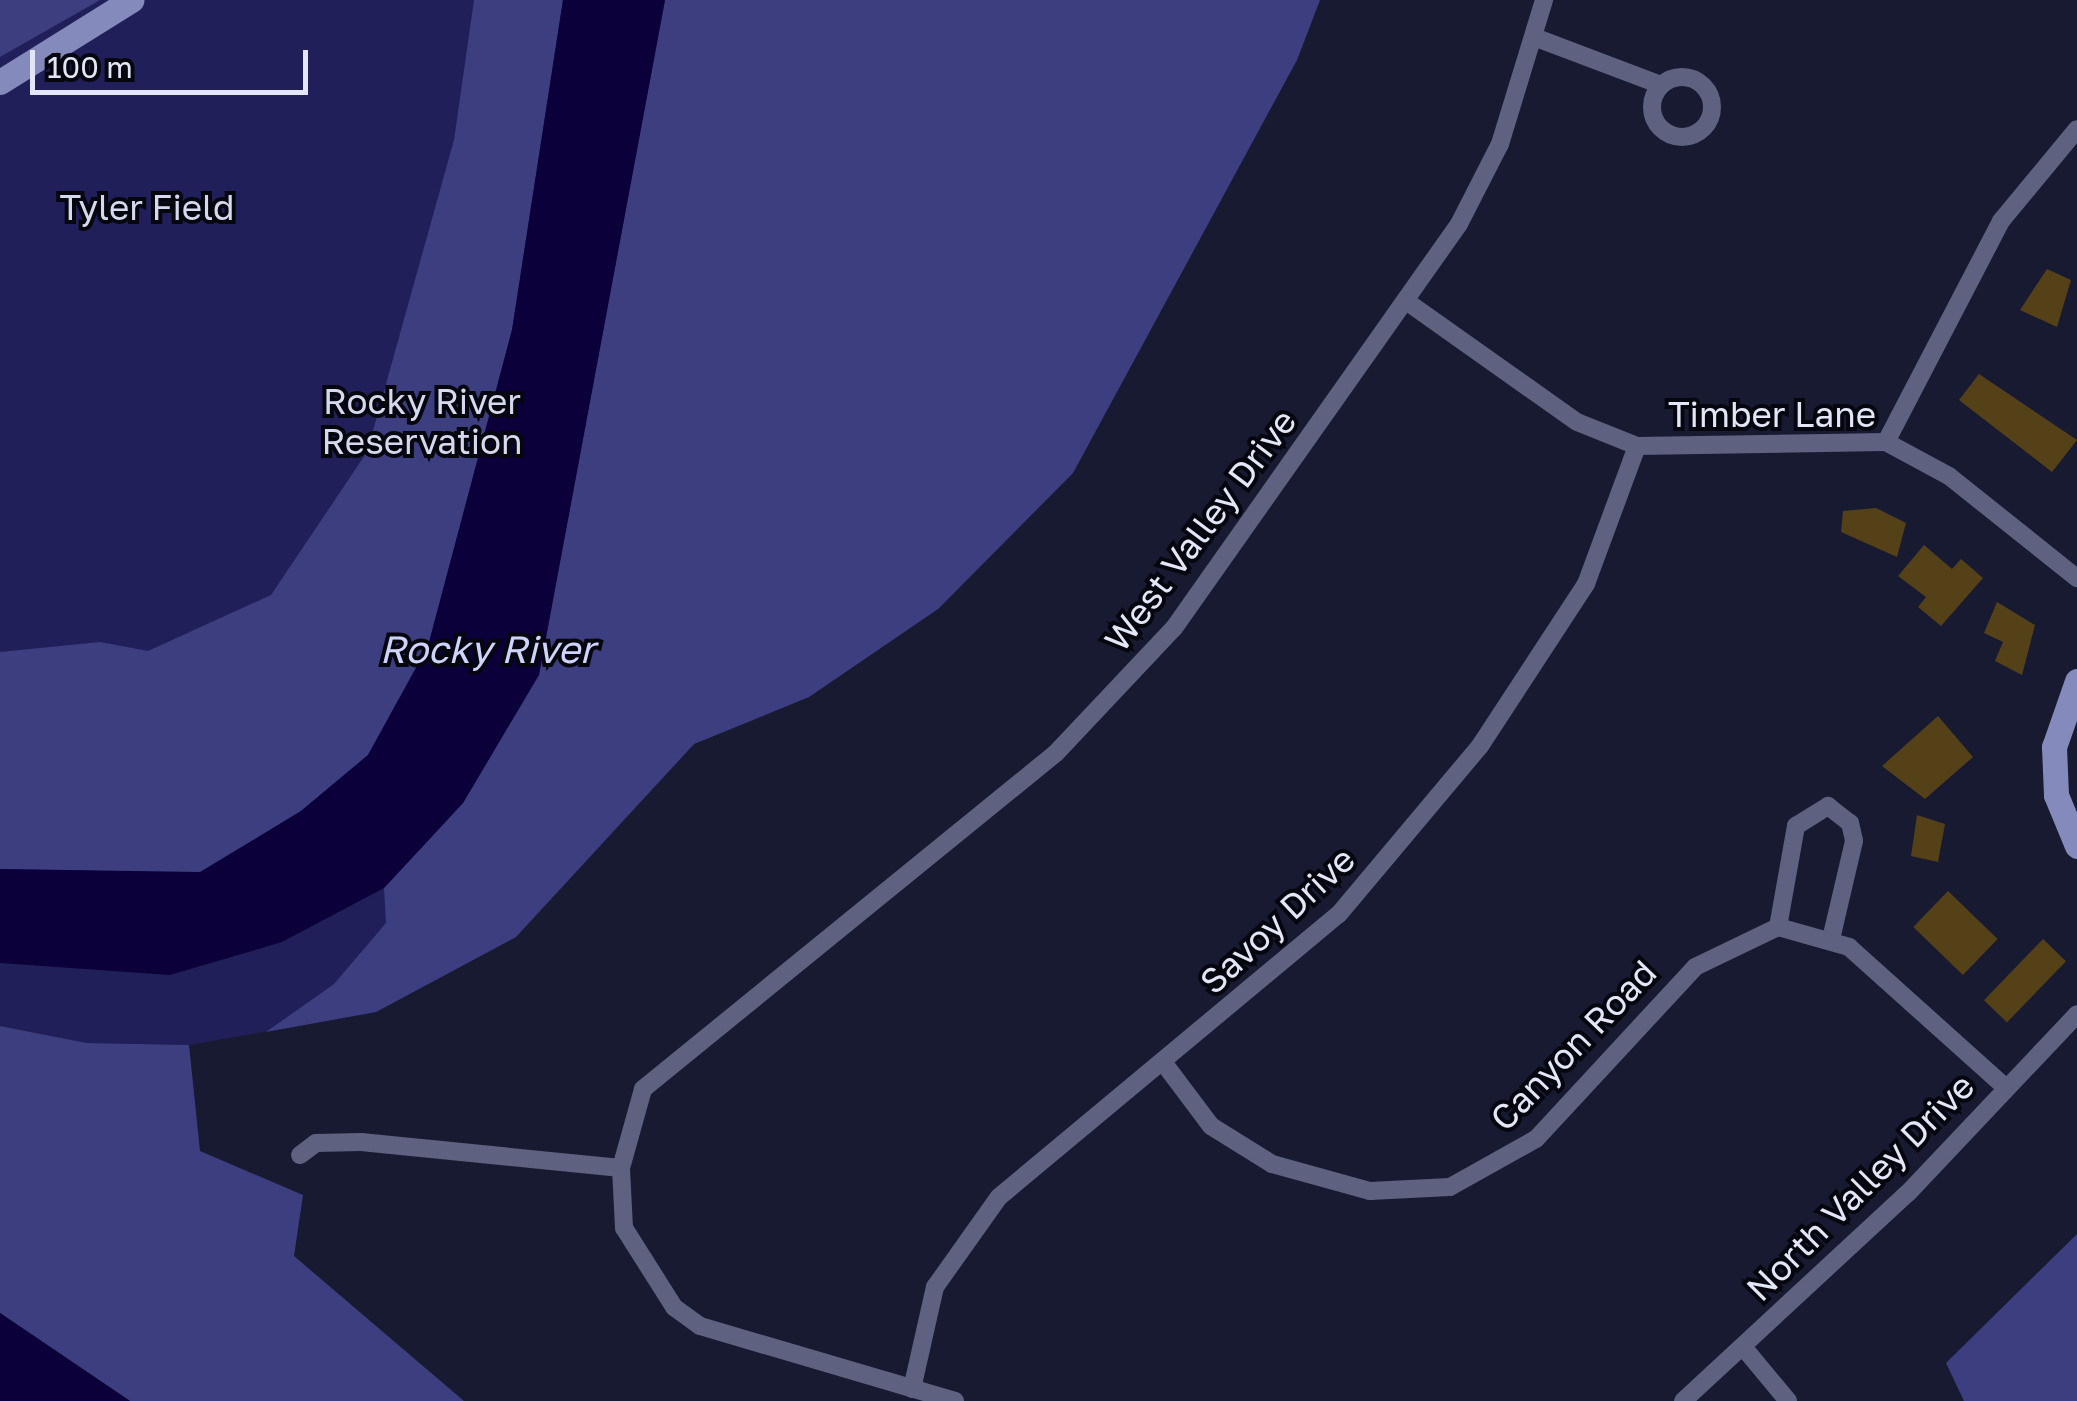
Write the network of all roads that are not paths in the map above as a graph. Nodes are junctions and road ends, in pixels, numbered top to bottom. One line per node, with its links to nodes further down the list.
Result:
1 (131, 0): 4 (street)
2 (1544, 0): 3 (street, West Valley Drive)
3 (1534, 37): 5 (street); 7 (street, West Valley Drive)
4 (0, 82)
5 (1662, 85)
6 (2077, 129): 8 (street)
7 (1406, 301): 9 (street, Timber Lane); 19 (street, West Valley Drive)
8 (1886, 442): 9 (street, Timber Lane); 10 (street, Timber Lane)
9 (1636, 446): 16 (street, Savoy Drive)
10 (2077, 578)
11 (2077, 681): 12 (street)
12 (2077, 846)
13 (1778, 927): 14 (street); 14 (street); 16 (street, Canyon Road)
14 (1831, 939): 17 (street)
15 (2077, 1014): 17 (street, North Valley Drive)
16 (1166, 1066): 21 (street, Savoy Drive)
17 (2006, 1088): 20 (street, North Valley Drive)
18 (300, 1155): 19 (street)
19 (621, 1168): 21 (street)
20 (1744, 1348): 23 (street, North Valley Drive); 24 (street)
21 (912, 1389): 22 (street)
22 (955, 1401)
23 (1684, 1401)
24 (1788, 1401)

